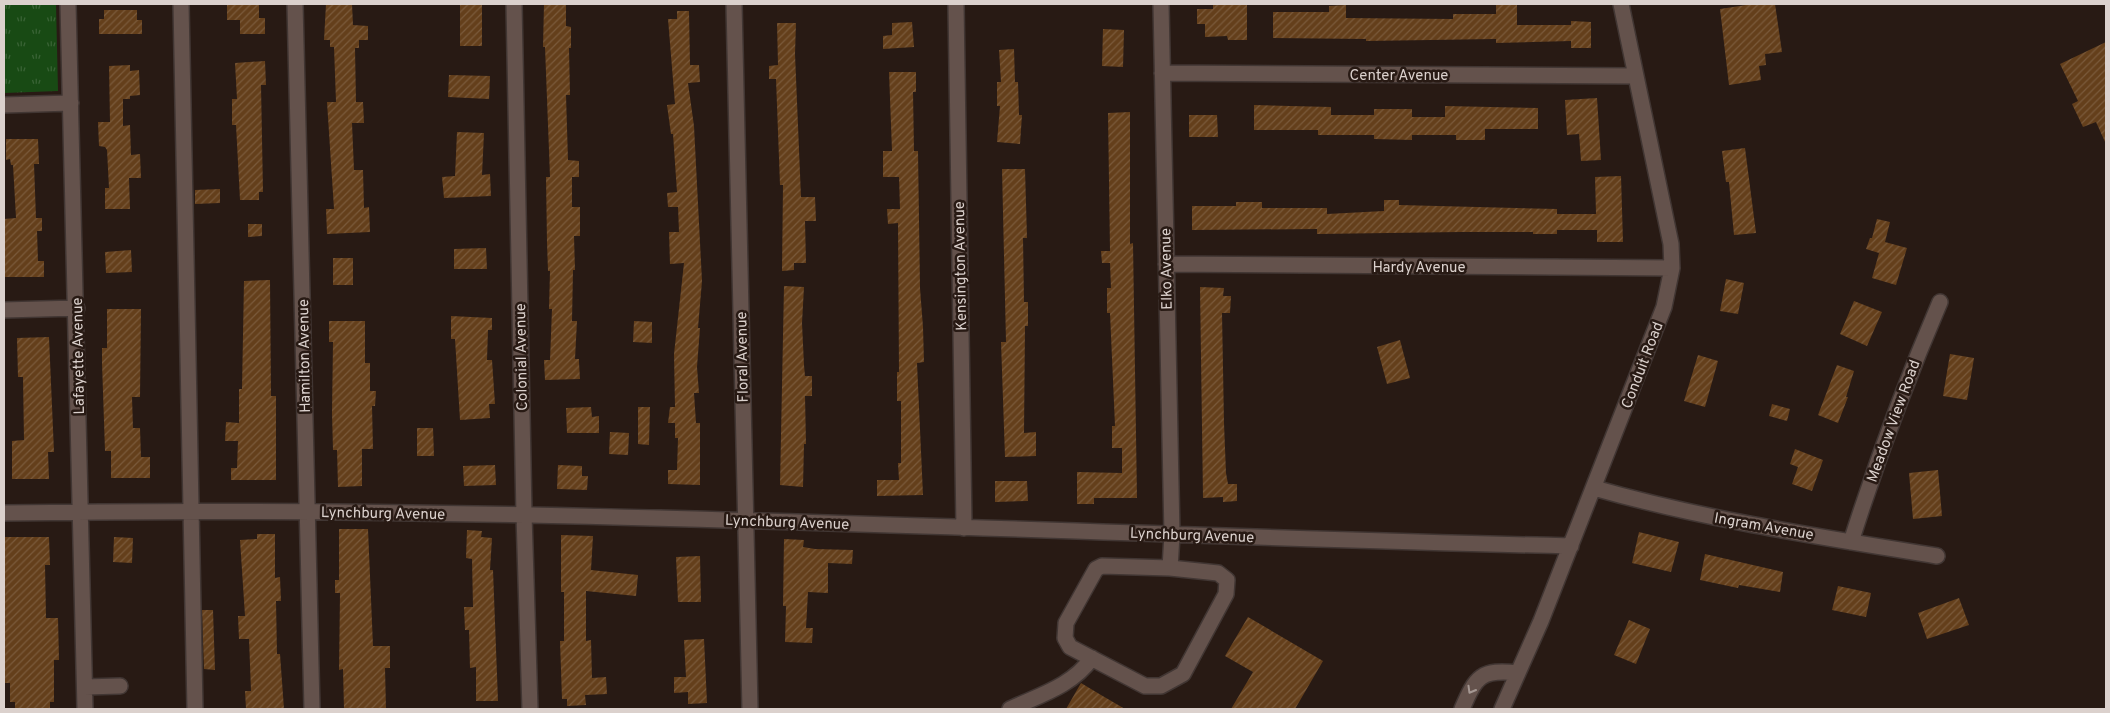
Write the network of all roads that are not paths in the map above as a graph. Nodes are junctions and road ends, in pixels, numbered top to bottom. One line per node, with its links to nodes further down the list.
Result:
1 (68, 4): 11 (street, Lafayette Avenue)
2 (181, 4): 20 (street)
3 (295, 4): 21 (street, Hamilton Avenue)
4 (514, 4): 23 (street, Colonial Avenue)
5 (734, 4): 24 (street, Floral Avenue)
6 (956, 4): 25 (street, Kensington Avenue)
7 (1161, 4): 9 (street, Elko Avenue)
8 (1621, 4): 10 (street, Conduit Road)
9 (1162, 73): 10 (street, Center Avenue); 13 (street, Elko Avenue)
10 (1636, 76): 14 (street, Conduit Road)
11 (71, 102): 12 (street); 16 (street, Lafayette Avenue)
12 (4, 105)
13 (1166, 264): 14 (street, Hardy Avenue); 26 (street, Elko Avenue)
14 (1672, 268): 18 (street, Conduit Road)
15 (1940, 302): 27 (street, Meadow View Road)
16 (77, 308): 17 (street); 19 (street, Lafayette Avenue)
17 (4, 310)
18 (1594, 488): 27 (street, Ingram Avenue); 28 (street, Conduit Road)
19 (82, 511): 20 (street, Lynchburg Avenue); 22 (street, Lynchburg Avenue); 34 (street, Lafayette Avenue)
20 (190, 511): 21 (street, Lynchburg Avenue); 36 (street)
21 (308, 511): 23 (street, Lynchburg Avenue); 37 (street, Hamilton Avenue)
22 (4, 513)
23 (524, 516): 24 (street, Lynchburg Avenue); 38 (street, Colonial Avenue)
24 (745, 521): 25 (street, Lynchburg Avenue); 39 (street, Floral Avenue)
25 (964, 528): 26 (street, Lynchburg Avenue)
26 (1172, 535): 28 (street, Lynchburg Avenue); 30 (street, Elko Avenue)
27 (1851, 542): 29 (street, Ingram Avenue)
28 (1571, 546): 32 (street, Conduit Road)
29 (1937, 556)
30 (1170, 568): 31 (street); 31 (street)
31 (1092, 658): 40 (street)
32 (1518, 673): 41 (street, one-way to 41); 42 (street, Conduit Road)
33 (120, 686): 34 (street)
34 (85, 687): 35 (street, Lafayette Avenue)
35 (85, 709)
36 (195, 709)
37 (312, 709)
38 (530, 709)
39 (750, 709)
40 (1010, 709)
41 (1462, 709)
42 (1504, 709)

